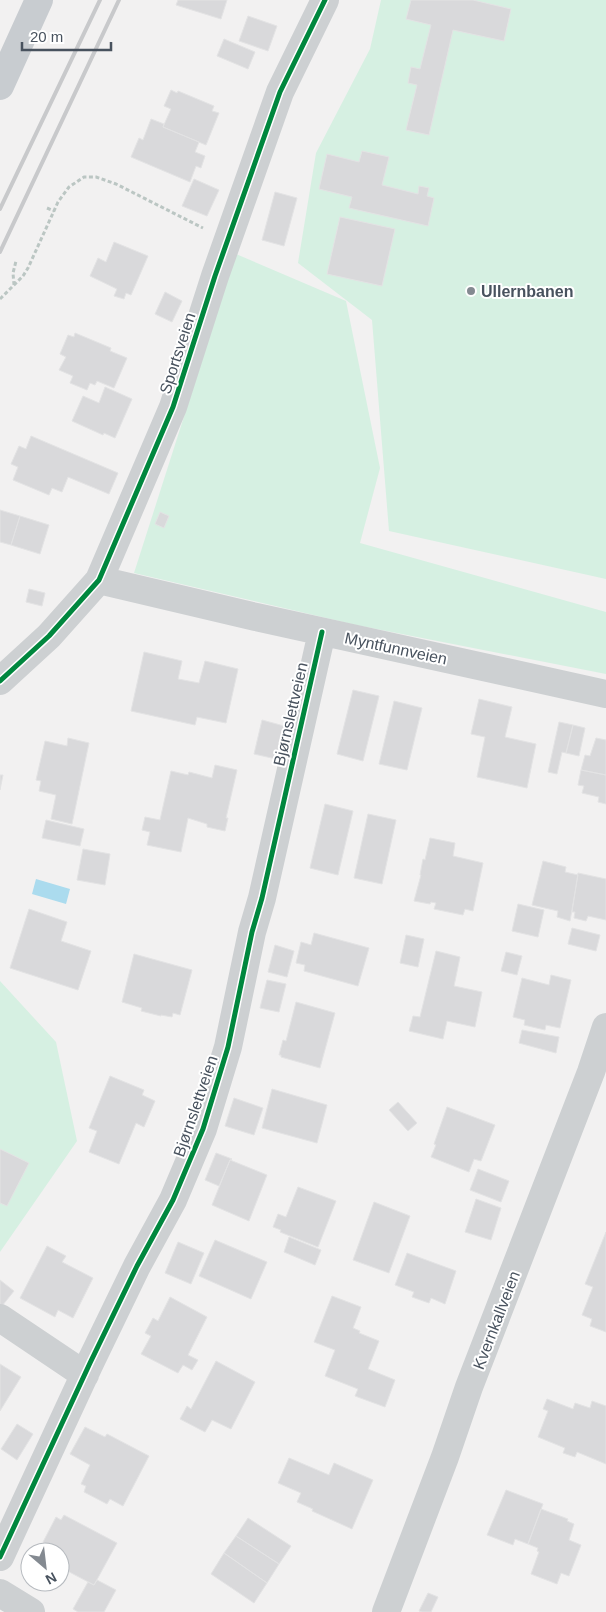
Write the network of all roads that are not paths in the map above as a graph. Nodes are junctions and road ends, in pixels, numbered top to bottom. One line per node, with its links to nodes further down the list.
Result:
1 (39, 0): 3 (main road)
2 (325, 0): 4 (street, Sportsveien)
3 (0, 86)
4 (99, 580): 5 (street, Myntfunnveien); 6 (street, Sportsveien)
5 (322, 632): 7 (street, Myntfunnveien); 10 (street, Bjørnslettveien)
6 (0, 681)
7 (606, 694)
8 (606, 1027): 14 (street, Kvernkallveien)
9 (0, 1318): 10 (street)
10 (84, 1375): 11 (street, Bjørnslettveien)
11 (0, 1557)
12 (0, 1593): 13 (street)
13 (31, 1612)
14 (386, 1612)

